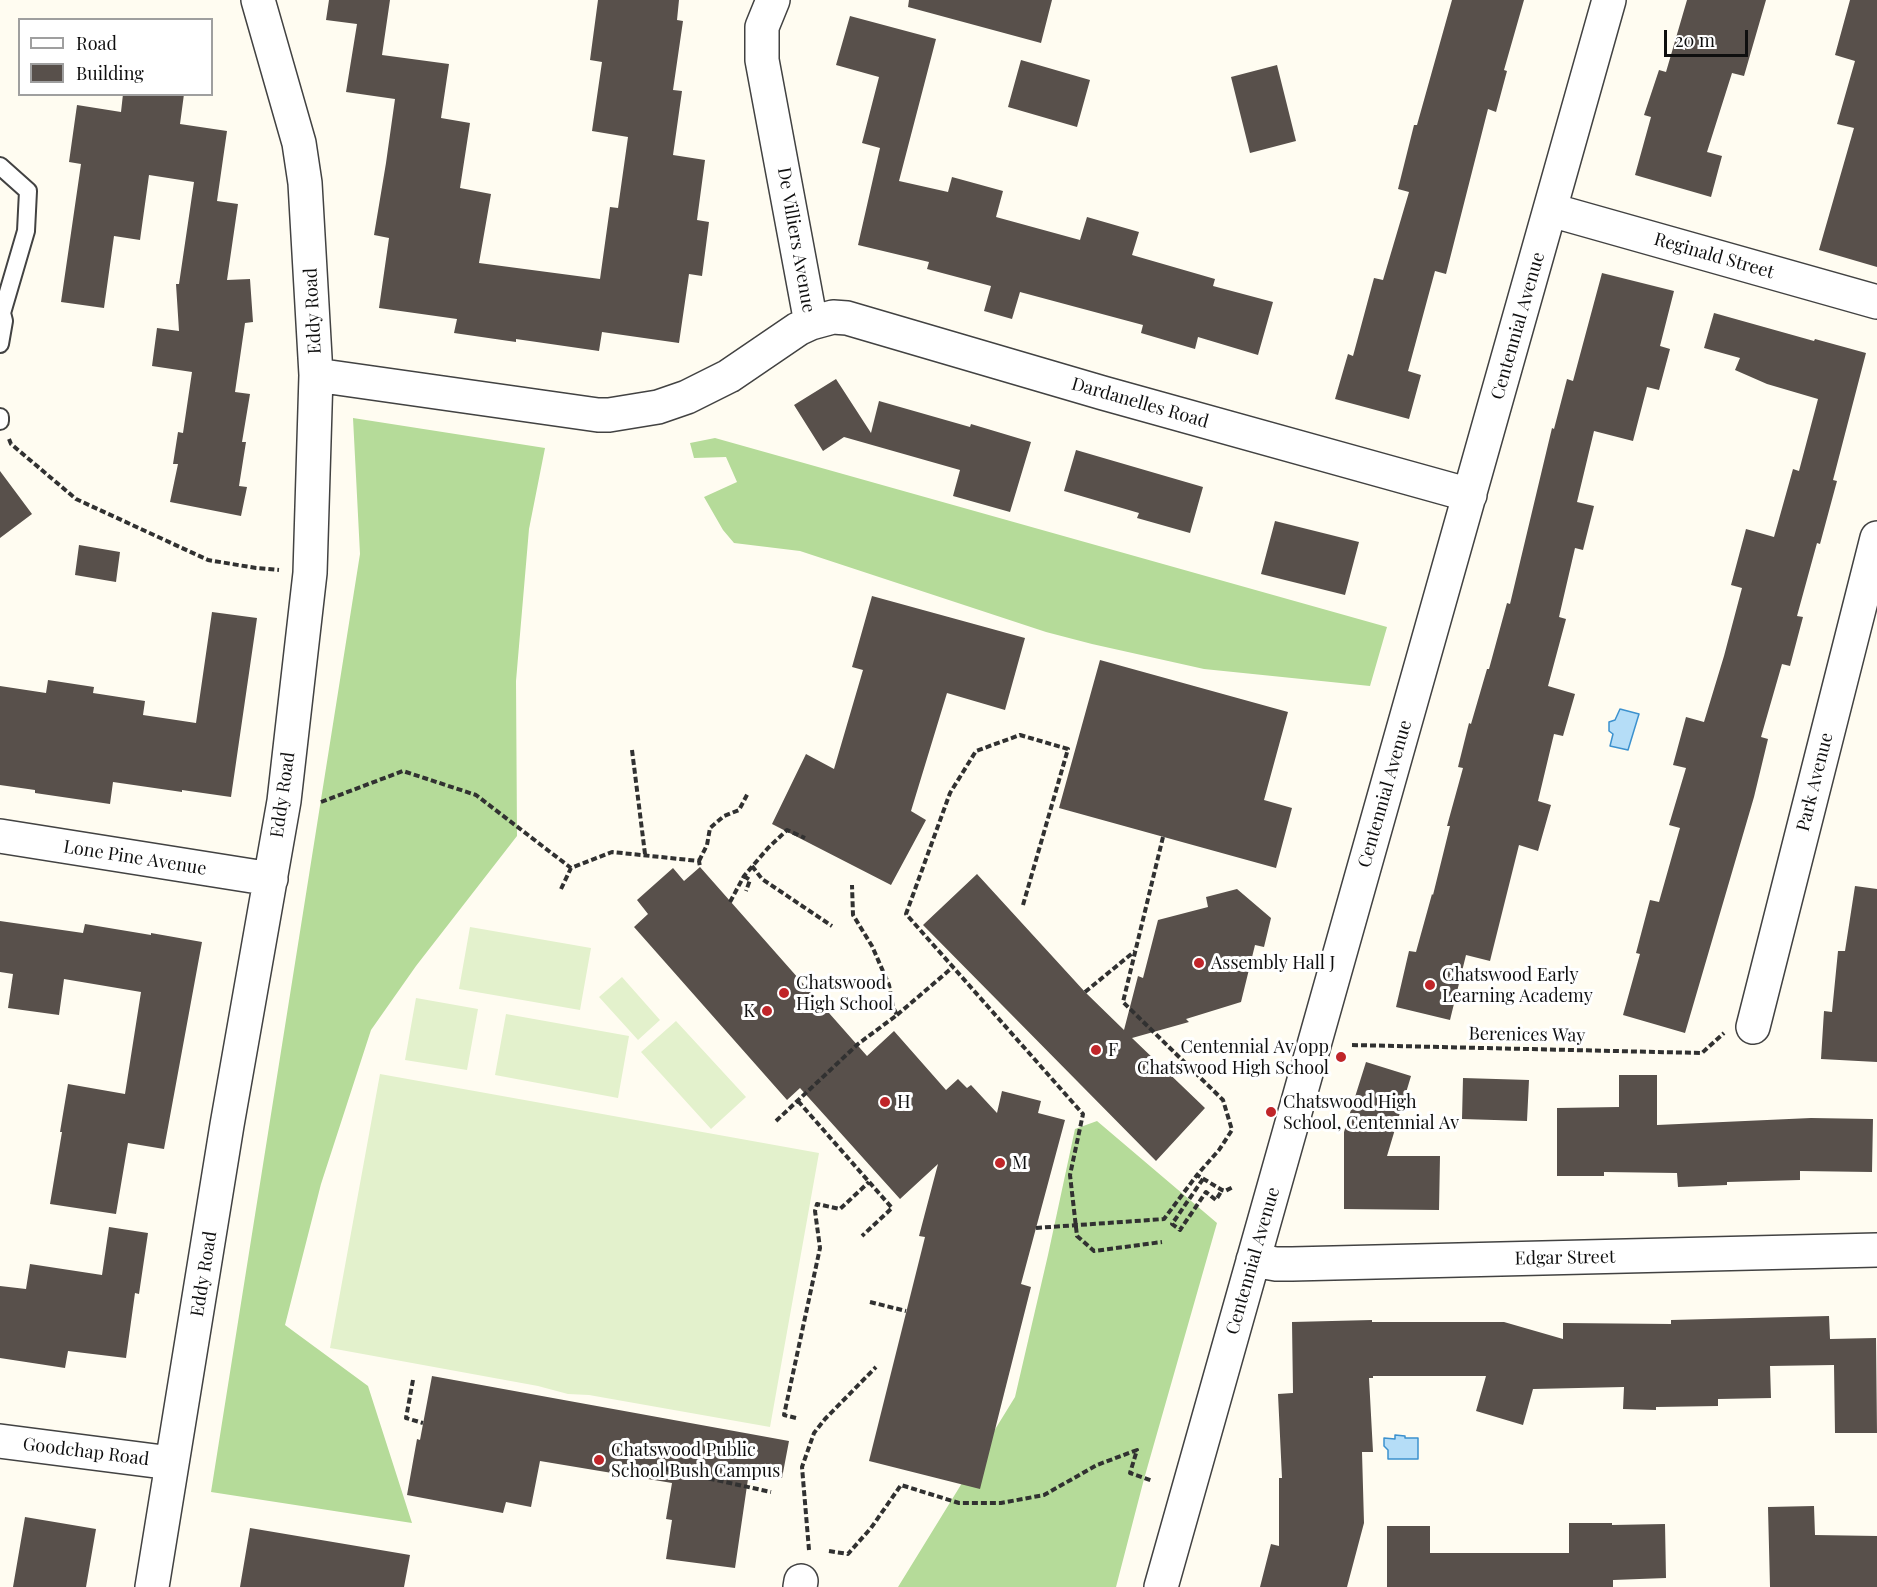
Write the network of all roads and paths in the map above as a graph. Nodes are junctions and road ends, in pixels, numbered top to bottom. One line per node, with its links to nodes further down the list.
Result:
1 (258, 0): 9 (street, Eddy Road)
2 (773, 0): 7 (street, De Villiers Avenue)
3 (1609, 0): 5 (street, Centennial Avenue)
4 (0, 166): 8 (lane)
5 (1551, 210): 6 (street, Reginald Street); 11 (street, Centennial Avenue)
6 (1877, 302)
7 (811, 323): 9 (street, De Villiers Avenue); 11 (street, Dardanelles Road)
8 (0, 344)
9 (316, 375): 13 (street, Eddy Road)
10 (0, 420): 13 (path)
11 (1470, 495): 51 (street, Centennial Avenue)
12 (1877, 538): 37 (street, Park Avenue)
13 (310, 573): 26 (street, Eddy Road)
14 (632, 750): 20 (path)
15 (748, 793): 21 (path)
16 (321, 802): 24 (path)
17 (0, 836): 26 (street, Lone Pine Avenue)
18 (1163, 837): 33 (path)
19 (805, 838): 22 (path)
20 (645, 855): 21 (path); 24 (path)
21 (699, 861): 23 (path)
22 (752, 866): 25 (path); 32 (path)
23 (700, 867)
24 (571, 868): 28 (path)
25 (744, 876): 29 (path); 30 (path)
26 (271, 879): 59 (street, Eddy Road)
27 (852, 885): 36 (path)
28 (561, 889)
29 (746, 891)
30 (730, 902)
31 (1023, 905): 34 (path)
32 (832, 926)
33 (1135, 951): 35 (path); 42 (path)
34 (953, 967): 36 (path); 49 (path)
35 (1085, 992)
36 (897, 1015): 40 (path)
37 (1754, 1026)
38 (1352, 1045): 39 (path, Berenices Way)
39 (1702, 1053)
40 (798, 1101): 41 (path); 44 (path)
41 (776, 1120)
42 (1197, 1175): 43 (path); 47 (path, bridge)
43 (1203, 1179): 46 (path); 46 (path)
44 (869, 1182): 48 (path); 56 (path)
45 (1233, 1187): 46 (path)
46 (1222, 1191)
47 (1036, 1228)
48 (862, 1236)
49 (1162, 1242)
50 (1877, 1250): 51 (street, Edgar Street)
51 (1253, 1260): 66 (street, Centennial Avenue)
52 (870, 1302): 53 (path)
53 (906, 1311)
54 (876, 1367): 64 (path)
55 (412, 1380): 57 (path)
56 (796, 1418)
57 (423, 1423)
58 (0, 1441): 59 (street, Goodchap Road)
59 (171, 1463): 65 (street, Eddy Road)
60 (656, 1467): 62 (path)
61 (1153, 1481): 63 (path)
62 (771, 1492)
63 (829, 1551)
64 (804, 1573)
65 (152, 1587)
66 (1161, 1587)

